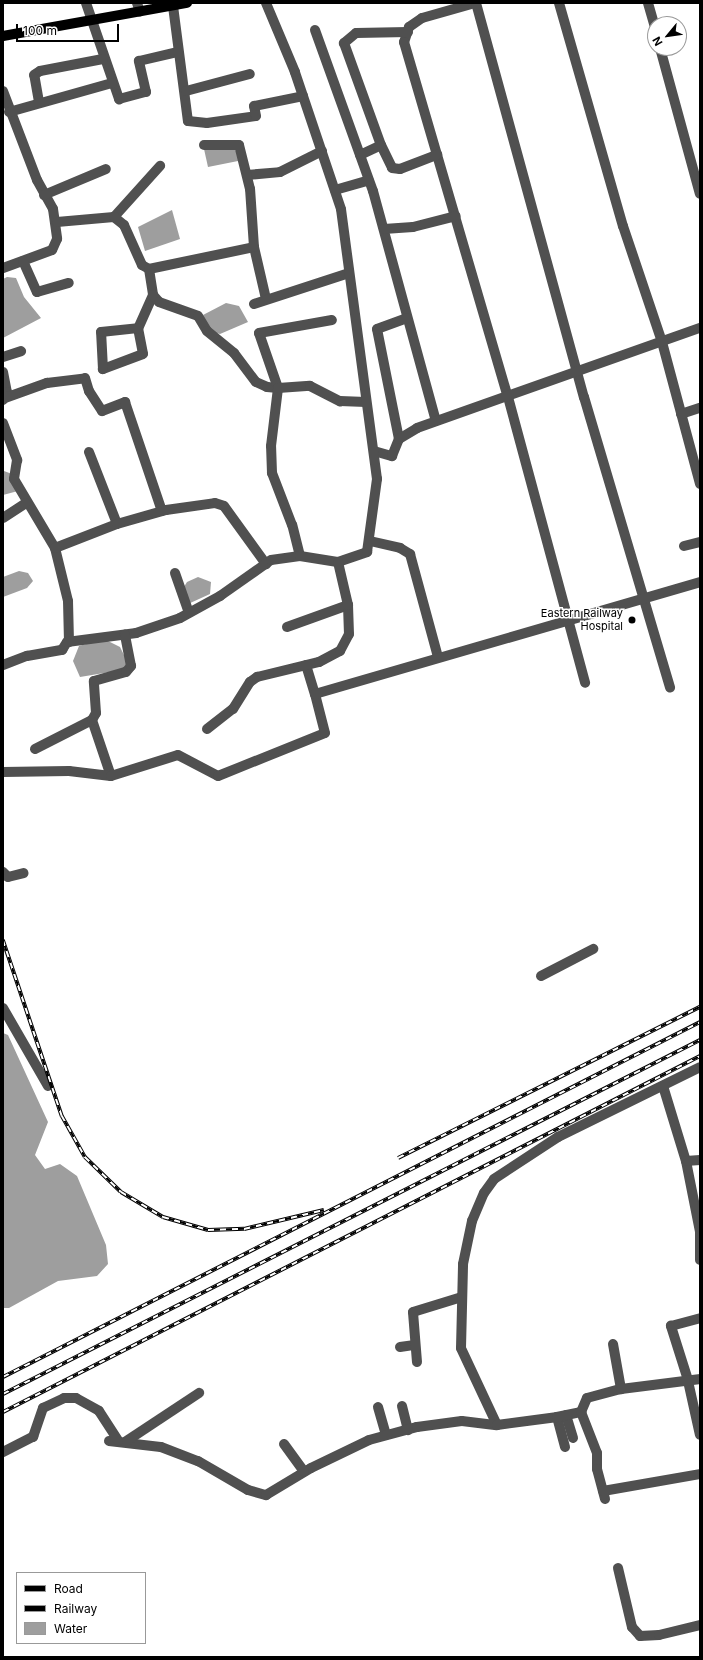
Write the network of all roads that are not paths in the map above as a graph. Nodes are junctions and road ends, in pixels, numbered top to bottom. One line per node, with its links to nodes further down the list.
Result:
1 (86, 3): 9 (street)
2 (266, 3): 20 (street)
3 (476, 3): 11 (street); 55 (street)
4 (559, 3): 52 (street)
5 (648, 3): 8 (street)
6 (181, 4): 7 (main road); 13 (street)
7 (138, 8): 9 (main road)
8 (652, 16)
9 (92, 21): 12 (main road); 15 (street)
10 (315, 30): 26 (street)
11 (408, 32): 24 (street); 27 (street)
12 (3, 36)
13 (177, 52): 17 (street); 19 (street)
14 (662, 56): 33 (street)
15 (103, 59): 17 (street); 21 (street)
16 (250, 74): 19 (street)
17 (112, 83): 21 (street)
18 (3, 91): 22 (street)
19 (186, 91): 20 (street)
20 (303, 96): 25 (street)
21 (39, 102): 22 (street)
22 (10, 112): 34 (street)
23 (204, 145): 30 (street)
24 (381, 145): 26 (street); 27 (street)
25 (322, 151): 30 (street); 32 (street)
26 (360, 155): 31 (street)
27 (437, 155): 35 (street)
28 (160, 166): 36 (street)
29 (106, 169): 34 (street)
30 (247, 176): 39 (street)
31 (369, 180): 32 (street); 38 (street)
32 (335, 190): 43 (street)
33 (700, 194)
34 (44, 195): 37 (street)
35 (456, 216): 38 (street); 58 (street)
36 (114, 217): 37 (street); 42 (street)
37 (57, 222): 40 (street)
38 (384, 229): 48 (street)
39 (254, 246): 42 (street); 46 (street)
40 (23, 261): 41 (street); 44 (street)
41 (3, 268)
42 (149, 269): 45 (street)
43 (349, 273): 46 (street); 60 (street)
44 (69, 283)
45 (153, 295): 50 (street); 57 (street)
46 (266, 299): 47 (street)
47 (254, 304)
48 (407, 318): 63 (street); 65 (street)
49 (332, 320): 57 (street)
50 (138, 328): 50 (street)
51 (700, 328): 52 (street)
52 (662, 342): 55 (street); 62 (street)
53 (21, 351): 54 (street)
54 (3, 357)
55 (578, 370): 58 (street); 82 (street)
56 (3, 372): 59 (street)
57 (278, 388): 60 (street); 77 (street)
58 (508, 397): 63 (street); 85 (street)
59 (4, 399): 70 (street)
60 (366, 402): 66 (street)
61 (700, 408): 62 (street)
62 (682, 414): 68 (street)
63 (436, 421): 65 (street)
64 (4, 428): 69 (street)
65 (400, 439): 66 (street)
66 (374, 451): 73 (street)
67 (89, 452): 72 (street)
68 (700, 484)
69 (26, 503): 71 (street); 76 (street)
70 (162, 511): 72 (street); 79 (street)
71 (3, 518)
72 (117, 524): 76 (street)
73 (370, 541): 78 (street); 89 (street)
74 (700, 542): 75 (street)
75 (684, 546)
76 (55, 548): 88 (street)
77 (300, 556): 78 (street); 79 (street)
78 (338, 562): 83 (street)
79 (266, 564): 84 (street)
80 (175, 573): 84 (street)
81 (700, 582): 82 (street)
82 (643, 599): 85 (street); 93 (street)
83 (348, 605): 86 (street); 91 (street)
84 (189, 613): 87 (street)
85 (568, 620): 89 (street); 92 (street)
86 (287, 627)
87 (125, 635): 88 (street); 95 (street)
88 (69, 642): 90 (street)
89 (438, 657): 94 (street)
90 (3, 665)
91 (306, 665): 94 (street); 96 (street)
92 (585, 683)
93 (670, 688)
94 (315, 694): 99 (street)
95 (92, 720): 97 (street); 99 (street)
96 (207, 729)
97 (35, 749)
98 (3, 772): 99 (street)
99 (111, 776)
100 (3, 872): 101 (street)
101 (24, 873)
102 (593, 949): 103 (street)
103 (541, 976)
104 (3, 1008): 106 (street)
105 (700, 1067): 107 (street)
106 (48, 1086)
107 (663, 1086): 109 (street); 111 (street)
108 (700, 1160): 109 (street)
109 (686, 1161): 110 (street)
110 (700, 1260)
111 (462, 1297): 114 (street); 125 (street)
112 (700, 1318): 118 (street)
113 (613, 1344): 119 (street)
114 (415, 1345): 115 (street); 116 (street)
115 (400, 1347)
116 (418, 1362)
117 (700, 1378): 118 (street)
118 (688, 1380): 119 (street); 128 (street)
119 (620, 1389): 123 (street)
120 (199, 1393): 130 (street)
121 (378, 1406): 127 (street)
122 (402, 1406): 126 (street)
123 (581, 1412): 124 (street); 135 (street)
124 (561, 1416): 125 (street); 129 (street); 132 (street)
125 (497, 1425): 126 (street)
126 (408, 1430): 127 (street)
127 (386, 1435): 134 (street)
128 (700, 1435)
129 (573, 1438)
130 (117, 1441): 133 (street); 134 (street)
131 (284, 1444): 134 (street)
132 (566, 1447)
133 (3, 1452)
134 (304, 1472)
135 (700, 1474)
136 (618, 1568): 137 (street)
137 (700, 1625)

